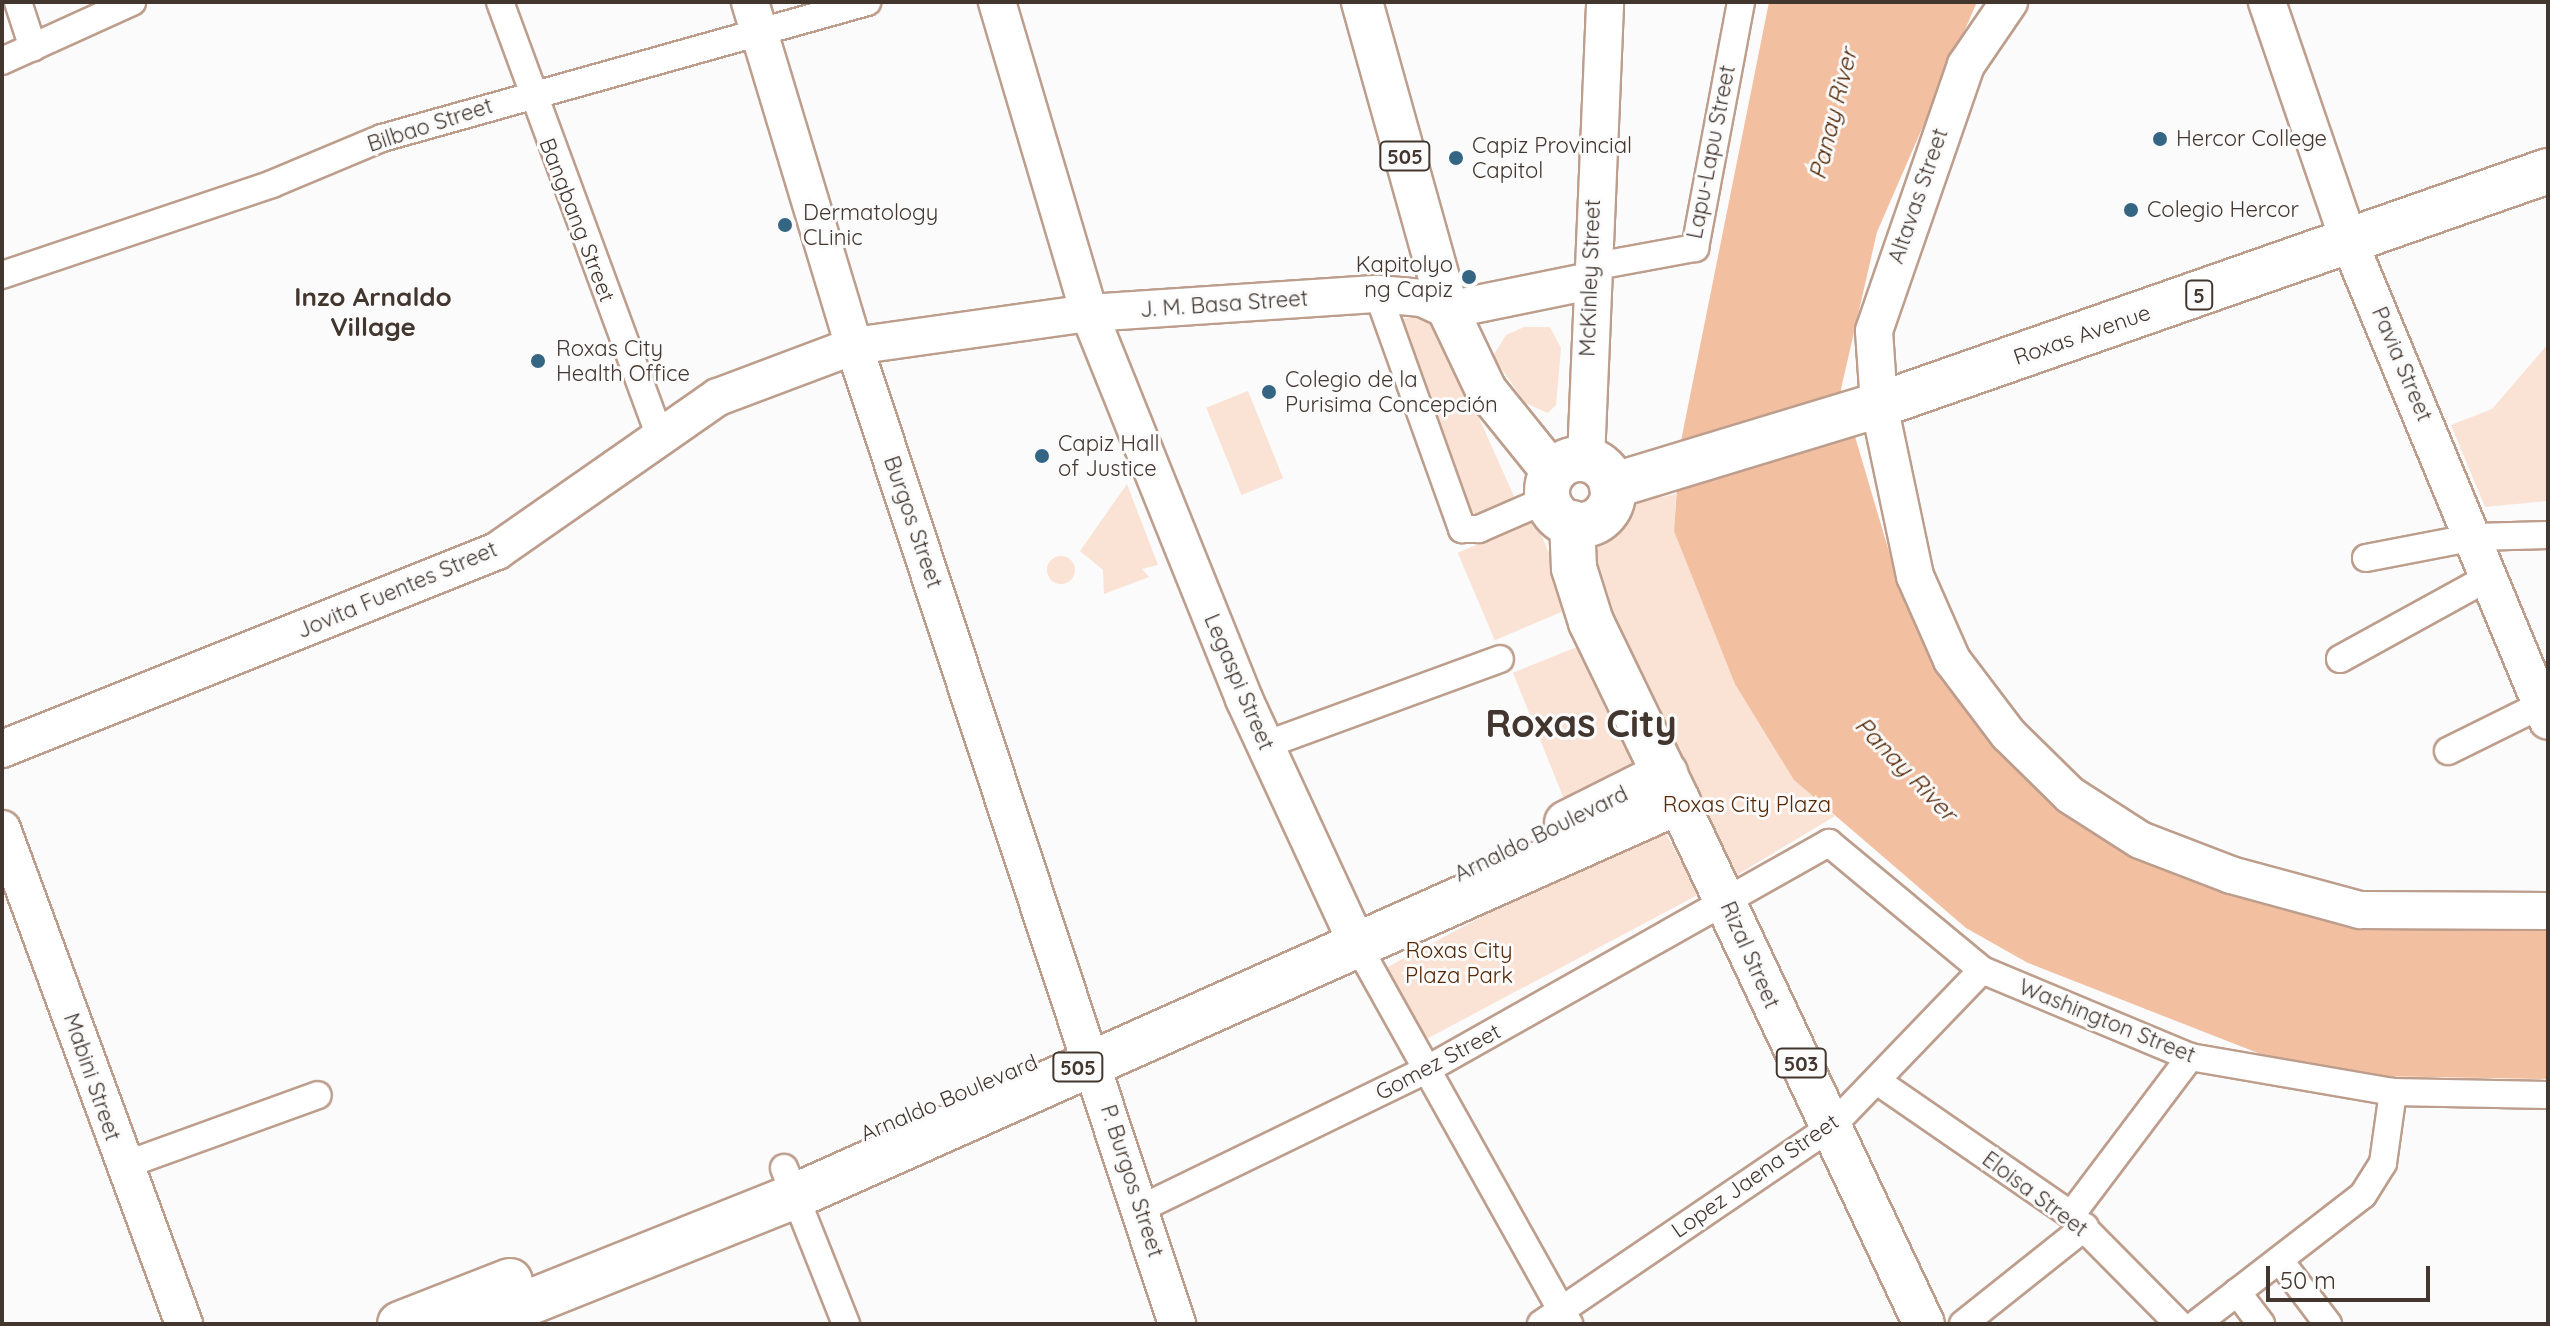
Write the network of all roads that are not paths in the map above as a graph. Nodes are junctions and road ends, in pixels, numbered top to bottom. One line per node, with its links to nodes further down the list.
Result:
1 (18, 2): 12 (street)
2 (132, 2): 12 (street)
3 (500, 2): 14 (street, Bangbang Street)
4 (867, 2): 11 (street, Bilbao Street)
5 (997, 2): 21 (street, Legaspi Street)
6 (1362, 2): 20 (main road, 505)
7 (1605, 2): 17 (street, McKinley Street)
8 (1741, 2): 17 (street, Lapu-Lapu Street)
9 (2009, 2): 23 (street, Altavas Street)
10 (2267, 2): 16 (street, Pavia Street)
11 (755, 19): 14 (street, Bilbao Street); 22 (street, Burgos Street)
12 (33, 48): 13 (street)
13 (2, 61)
14 (530, 93): 18 (street, Bilbao Street); 24 (street, Bangbang Street)
15 (2548, 171): 16 (highway, Roxas Avenue / 5)
16 (2350, 244): 23 (highway, Roxas Avenue / 5); 27 (street, Pavia Street)
17 (1591, 274): 20 (street); 25 (street, McKinley Street)
18 (2, 275)
19 (1378, 294): 20 (street, J. M. Basa Street); 21 (street, J. M. Basa Street); 25 (street)
20 (1448, 310): 25 (main road, 505)
21 (1089, 313): 22 (street, J. M. Basa Street); 33 (street, Legaspi Street)
22 (854, 346): 24 (street, Jovita Fuentes Street); 42 (street, Burgos Street)
23 (1864, 409): 25 (highway, Roxas Avenue / 5); 39 (street, Altavas Street)
24 (659, 435): 34 (street, Jovita Fuentes Street)
25 (1574, 488): 36 (highway)
26 (2548, 535): 27 (street)
27 (2475, 537): 28 (street); 29 (street, Pavia Street)
28 (2366, 558)
29 (2491, 576): 31 (street); 32 (street, Pavia Street)
30 (1500, 659): 33 (street)
31 (2340, 659)
32 (2546, 712): 35 (street)
33 (1265, 745): 40 (street, Legaspi Street)
34 (2, 749)
35 (2448, 751)
36 (1672, 788): 38 (main road, Rizal Street / 503); 40 (highway, Arnaldo Boulevard / 505)
37 (2, 829): 50 (street, Mabini Street)
38 (1728, 906): 41 (street, Washington Street); 44 (street, Gomez Street); 49 (main road, Rizal Street / 503)
39 (2548, 911)
40 (1353, 937): 42 (highway, Arnaldo Boulevard / 505); 44 (street, Legaspi Street)
41 (1982, 970): 43 (street, Washington Street); 45 (street, Lopez Jaena Street)
42 (1090, 1049): 51 (highway, Arnaldo Boulevard / 505); 52 (street, P. Burgos Street)
43 (2190, 1057): 46 (street, Washington Street); 53 (street)
44 (1424, 1071): 52 (street, Gomez Street); 56 (street, Legaspi Street)
45 (1877, 1081): 49 (street, Lopez Jaena Street); 53 (street, Eloisa Street)
46 (2393, 1092): 48 (street, Washington Street); 54 (street)
47 (318, 1095): 50 (street)
48 (2548, 1095)
49 (1832, 1126): 56 (street, Lopez Jaena Street); 62 (main road, Rizal Street / 503)
50 (122, 1166): 57 (street, Mabini Street)
51 (790, 1182): 58 (highway, Arnaldo Boulevard / 505); 59 (highway, Arnaldo Boulevard / 505); 60 (street)
52 (1142, 1208): 61 (street, P. Burgos Street)
53 (2078, 1221): 63 (street); 64 (street, Eloisa Street)
54 (2281, 1262): 55 (street); 67 (street)
55 (2237, 1292): 65 (street); 66 (street)
56 (1557, 1319)
57 (184, 1324)
58 (400, 1324)
59 (475, 1324)
60 (846, 1324)
61 (1177, 1324)
62 (1924, 1324)
63 (1963, 1324)
64 (2179, 1324)
65 (2196, 1324)
66 (2261, 1324)
67 (2328, 1324)

